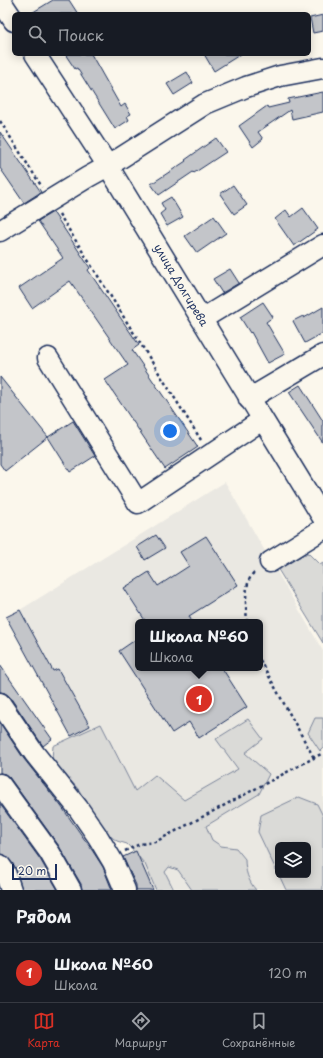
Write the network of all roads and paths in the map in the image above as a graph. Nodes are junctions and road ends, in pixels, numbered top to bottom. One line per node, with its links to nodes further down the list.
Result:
1 (0, 0): 2 (street)
2 (12, 18)
3 (37, 56): 6 (street, улица Долгирева)
4 (323, 68): 6 (street)
5 (0, 121): 7 (path)
6 (108, 166): 7 (street); 10 (street, улица Долгирева)
7 (50, 200): 8 (street); 15 (path)
8 (0, 231)
9 (323, 246): 10 (street)
10 (202, 319): 13 (street, улица Долгирева)
11 (323, 355): 13 (street)
12 (48, 358): 15 (street)
13 (249, 399): 14 (street, улица Долгирева)
14 (262, 420): 15 (street); 16 (street, улица Долгирева)
15 (210, 454)
16 (323, 518)
17 (323, 529): 18 (street)
18 (270, 562): 19 (path)
19 (247, 619)
20 (263, 665): 23 (path)
21 (0, 703): 25 (street)
22 (323, 753): 23 (path)
23 (314, 758): 25 (path)
24 (0, 784): 28 (street)
25 (110, 857): 29 (street)
26 (0, 865): 27 (street)
27 (11, 890)
28 (70, 890)
29 (125, 890)

